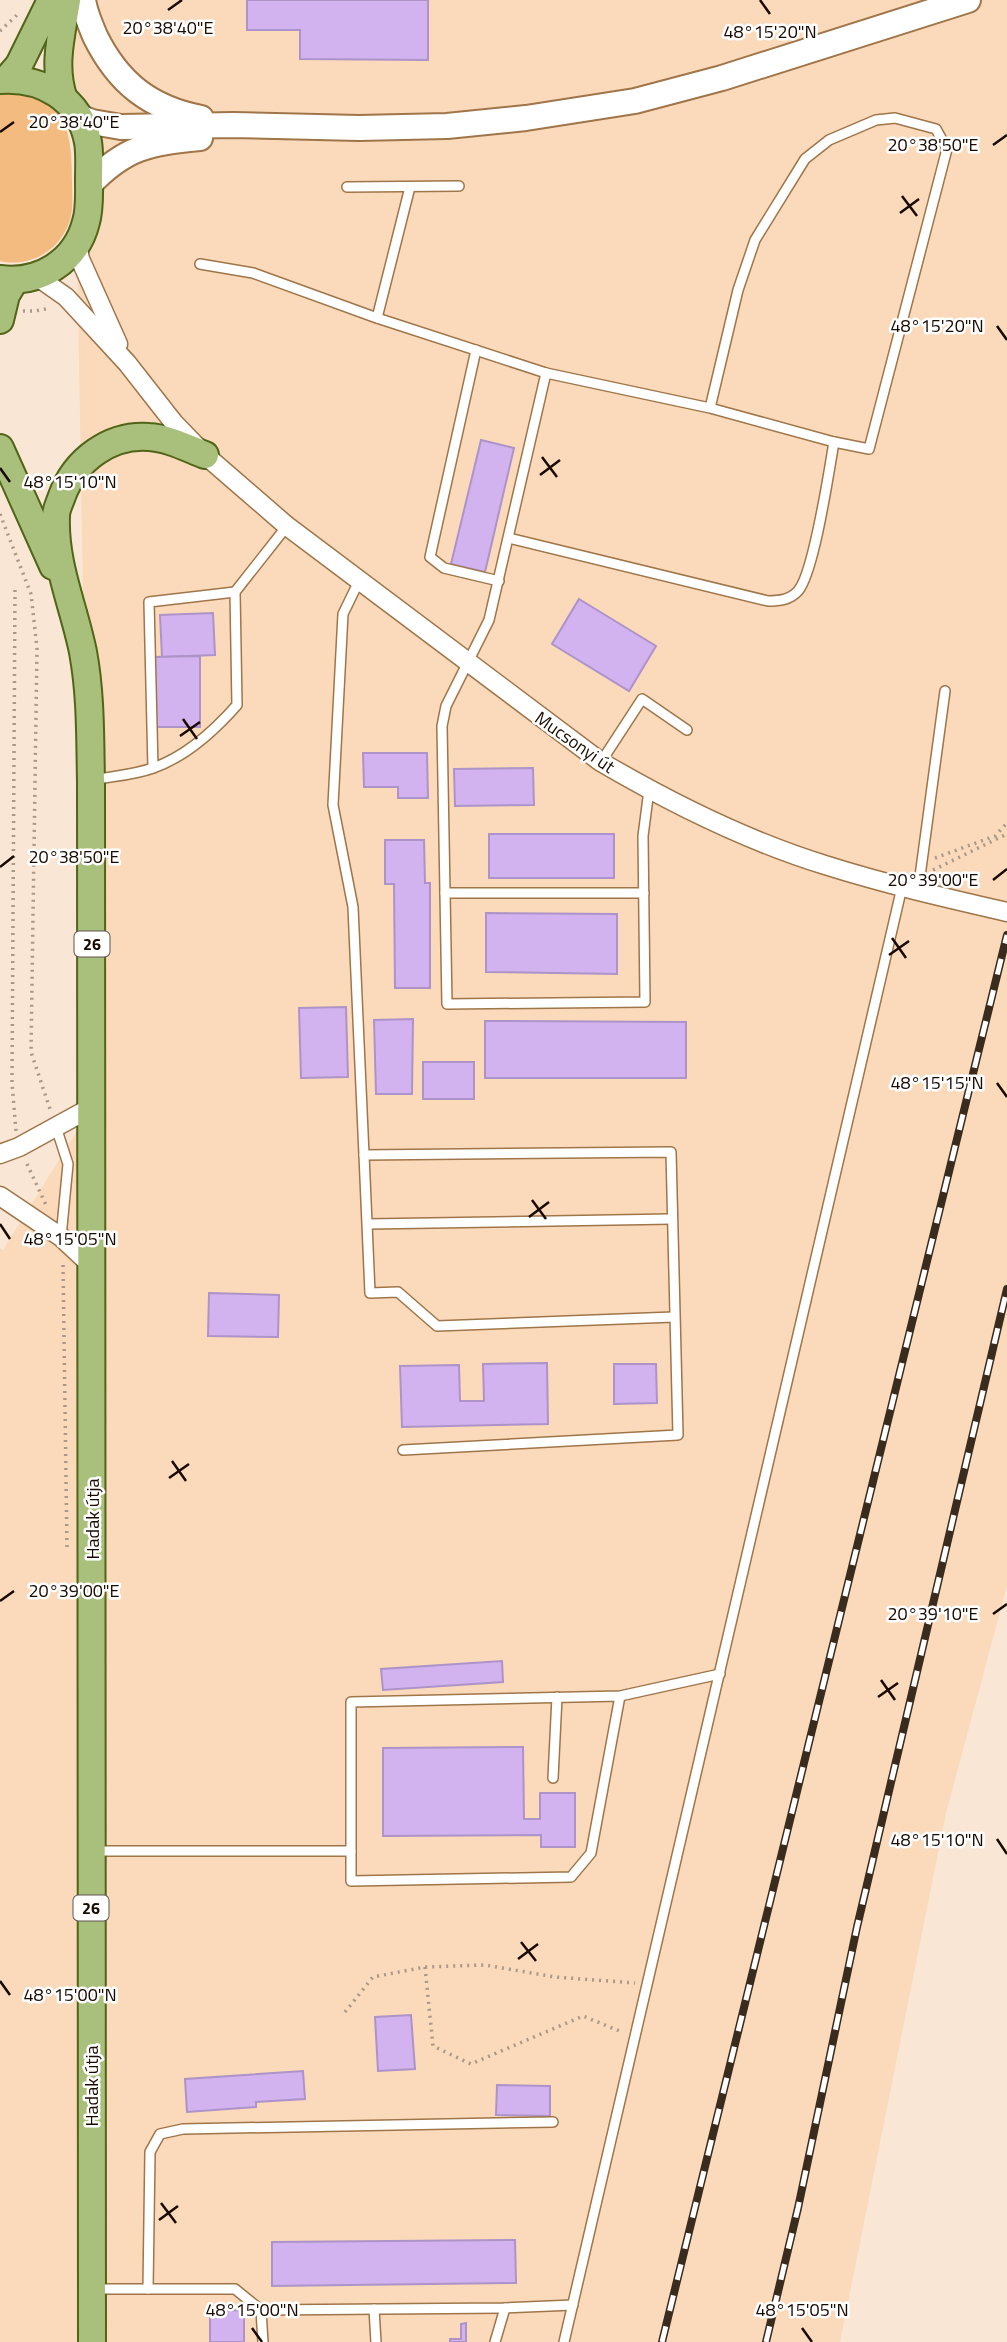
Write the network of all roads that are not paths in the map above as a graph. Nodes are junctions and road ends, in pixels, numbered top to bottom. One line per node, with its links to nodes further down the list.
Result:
1 (51, 0): 5 (main road)
2 (67, 0): 6 (main road)
3 (83, 0): 7 (main road)
4 (968, 0): 8 (main road)
5 (3, 79): 6 (main road)
6 (71, 108): 7 (main road); 9 (main road)
7 (233, 125): 8 (main road)
8 (312, 128): 9 (main road)
9 (89, 185): 13 (main road)
10 (459, 186): 12 (lane)
11 (347, 187): 12 (lane)
12 (411, 187): 16 (lane)
13 (77, 244): 15 (main road); 19 (street)
14 (200, 264): 16 (lane)
15 (17, 278): 17 (main road); 19 (street)
16 (377, 318): 18 (lane)
17 (0, 320)
18 (476, 350): 20 (lane); 28 (lane)
19 (127, 363): 24 (street, Mucsonyi út)
20 (545, 373): 21 (lane); 26 (lane)
21 (710, 408): 22 (lane); 22 (lane)
22 (834, 442): 26 (lane)
23 (0, 448): 30 (main road, 26)
24 (205, 454): 25 (street, Mucsonyi út); 30 (main road)
25 (287, 526): 27 (street, Mucsonyi út); 29 (lane)
26 (509, 538): 28 (lane)
27 (359, 581): 31 (street, Mucsonyi út); 45 (lane)
28 (499, 581): 31 (lane)
29 (234, 592): 35 (lane); 35 (lane)
30 (67, 596): 36 (main road, 26)
31 (468, 663): 34 (street, Mucsonyi út); 40 (lane)
32 (945, 691): 38 (lane)
33 (687, 730): 34 (lane)
34 (601, 762): 37 (street, Mucsonyi út)
35 (153, 768): 36 (lane)
36 (91, 781): 42 (main road, Hadak útja / 26)
37 (649, 790): 38 (street, Mucsonyi út); 39 (lane)
38 (913, 885): 41 (street, Mucsonyi út); 53 (lane)
39 (644, 892): 40 (lane); 40 (lane)
40 (445, 893)
41 (1007, 912)
42 (92, 1107): 43 (street); 50 (main road, Hadak útja / 26)
43 (56, 1127): 44 (street); 49 (lane)
44 (0, 1154)
45 (364, 1155): 47 (lane); 48 (lane)
46 (0, 1196): 49 (street)
47 (672, 1219): 48 (lane); 51 (lane)
48 (368, 1224): 51 (lane)
49 (61, 1237): 50 (street)
50 (92, 1266): 58 (main road, Hadak útja / 26)
51 (674, 1317): 52 (lane)
52 (403, 1450)
53 (720, 1674): 54 (lane); 62 (lane)
54 (620, 1696): 55 (lane); 57 (lane)
55 (557, 1697): 56 (lane); 57 (lane)
56 (553, 1779)
57 (351, 1850): 58 (lane)
58 (91, 1851): 60 (main road, Hadak útja / 26)
59 (553, 2122): 61 (lane)
60 (92, 2289): 61 (lane); 66 (main road, Hadak útja / 26)
61 (148, 2289): 65 (lane)
62 (573, 2305): 63 (lane); 70 (lane)
63 (505, 2308): 64 (lane); 69 (lane)
64 (374, 2309): 65 (lane); 68 (lane)
65 (261, 2310): 67 (lane)
66 (92, 2342)
67 (263, 2342)
68 (376, 2342)
69 (495, 2342)
70 (564, 2342)

